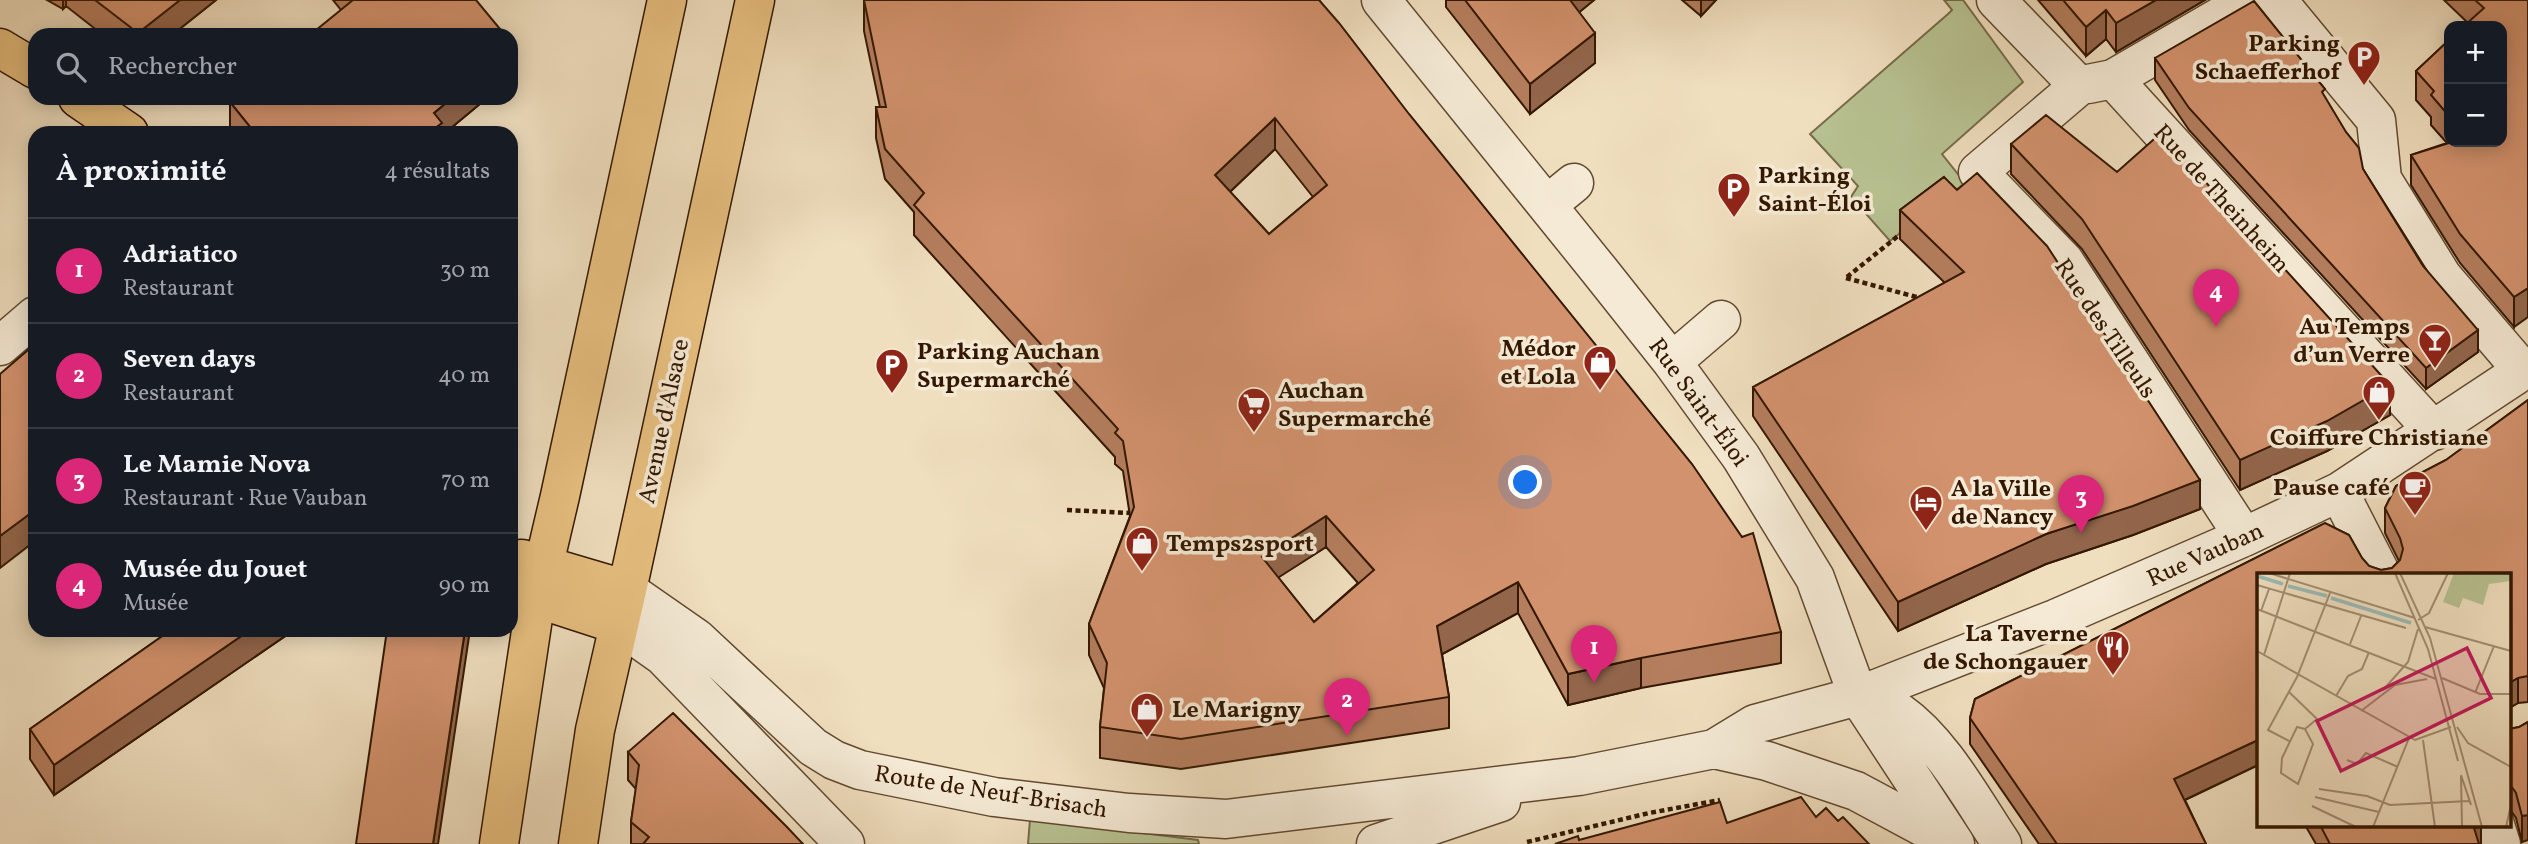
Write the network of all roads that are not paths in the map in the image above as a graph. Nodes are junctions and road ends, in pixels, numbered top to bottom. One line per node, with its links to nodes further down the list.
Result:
1 (667, 0): 20 (main road)
2 (755, 0): 22 (main road, Avenue d'Alsace)
3 (1382, 0): 15 (street, Rue Saint-Éloi)
4 (1996, 0): 9 (street, Rue de Theinheim)
5 (2249, 0): 9 (street)
6 (2277, 0): 16 (street)
7 (0, 48): 8 (main road)
8 (28, 65)
9 (2096, 83): 17 (street, Rue de Theinheim); 19 (street, Rue des Tilleuls)
10 (88, 105): 11 (main road)
11 (119, 126)
12 (1721, 320): 15 (street)
13 (28, 322): 14 (street)
14 (0, 346)
15 (1672, 362): 23 (street, Rue Saint-Éloi)
16 (2526, 369): 17 (street, Rue Vauban)
17 (2434, 431): 18 (street, Rue Vauban)
18 (2339, 492): 19 (street, Rue Vauban); 21 (street)
19 (2244, 537): 23 (street, Rue Vauban)
20 (526, 570): 22 (main road, Route de Neuf-Brisach); 28 (main road)
21 (2380, 573)
22 (623, 608): 26 (street, Route de Neuf-Brisach); 29 (main road, Avenue d'Alsace); 30 (street, Route de Neuf-Brisach)
23 (1858, 696): 24 (street, Route de Neuf-Brisach); 25 (street); 32 (street, Rue Saint-Éloi); 33 (street)
24 (1714, 749): 25 (street, Route de Neuf-Brisach); 26 (street, Route de Neuf-Brisach)
25 (1767, 761): 32 (street, Route de Neuf-Brisach)
26 (1579, 776): 31 (street, Route de Neuf-Brisach)
27 (2495, 826): 34 (street)
28 (499, 844)
29 (578, 844)
30 (845, 844)
31 (1376, 844)
32 (1955, 844)
33 (2002, 844)
34 (2501, 844)

